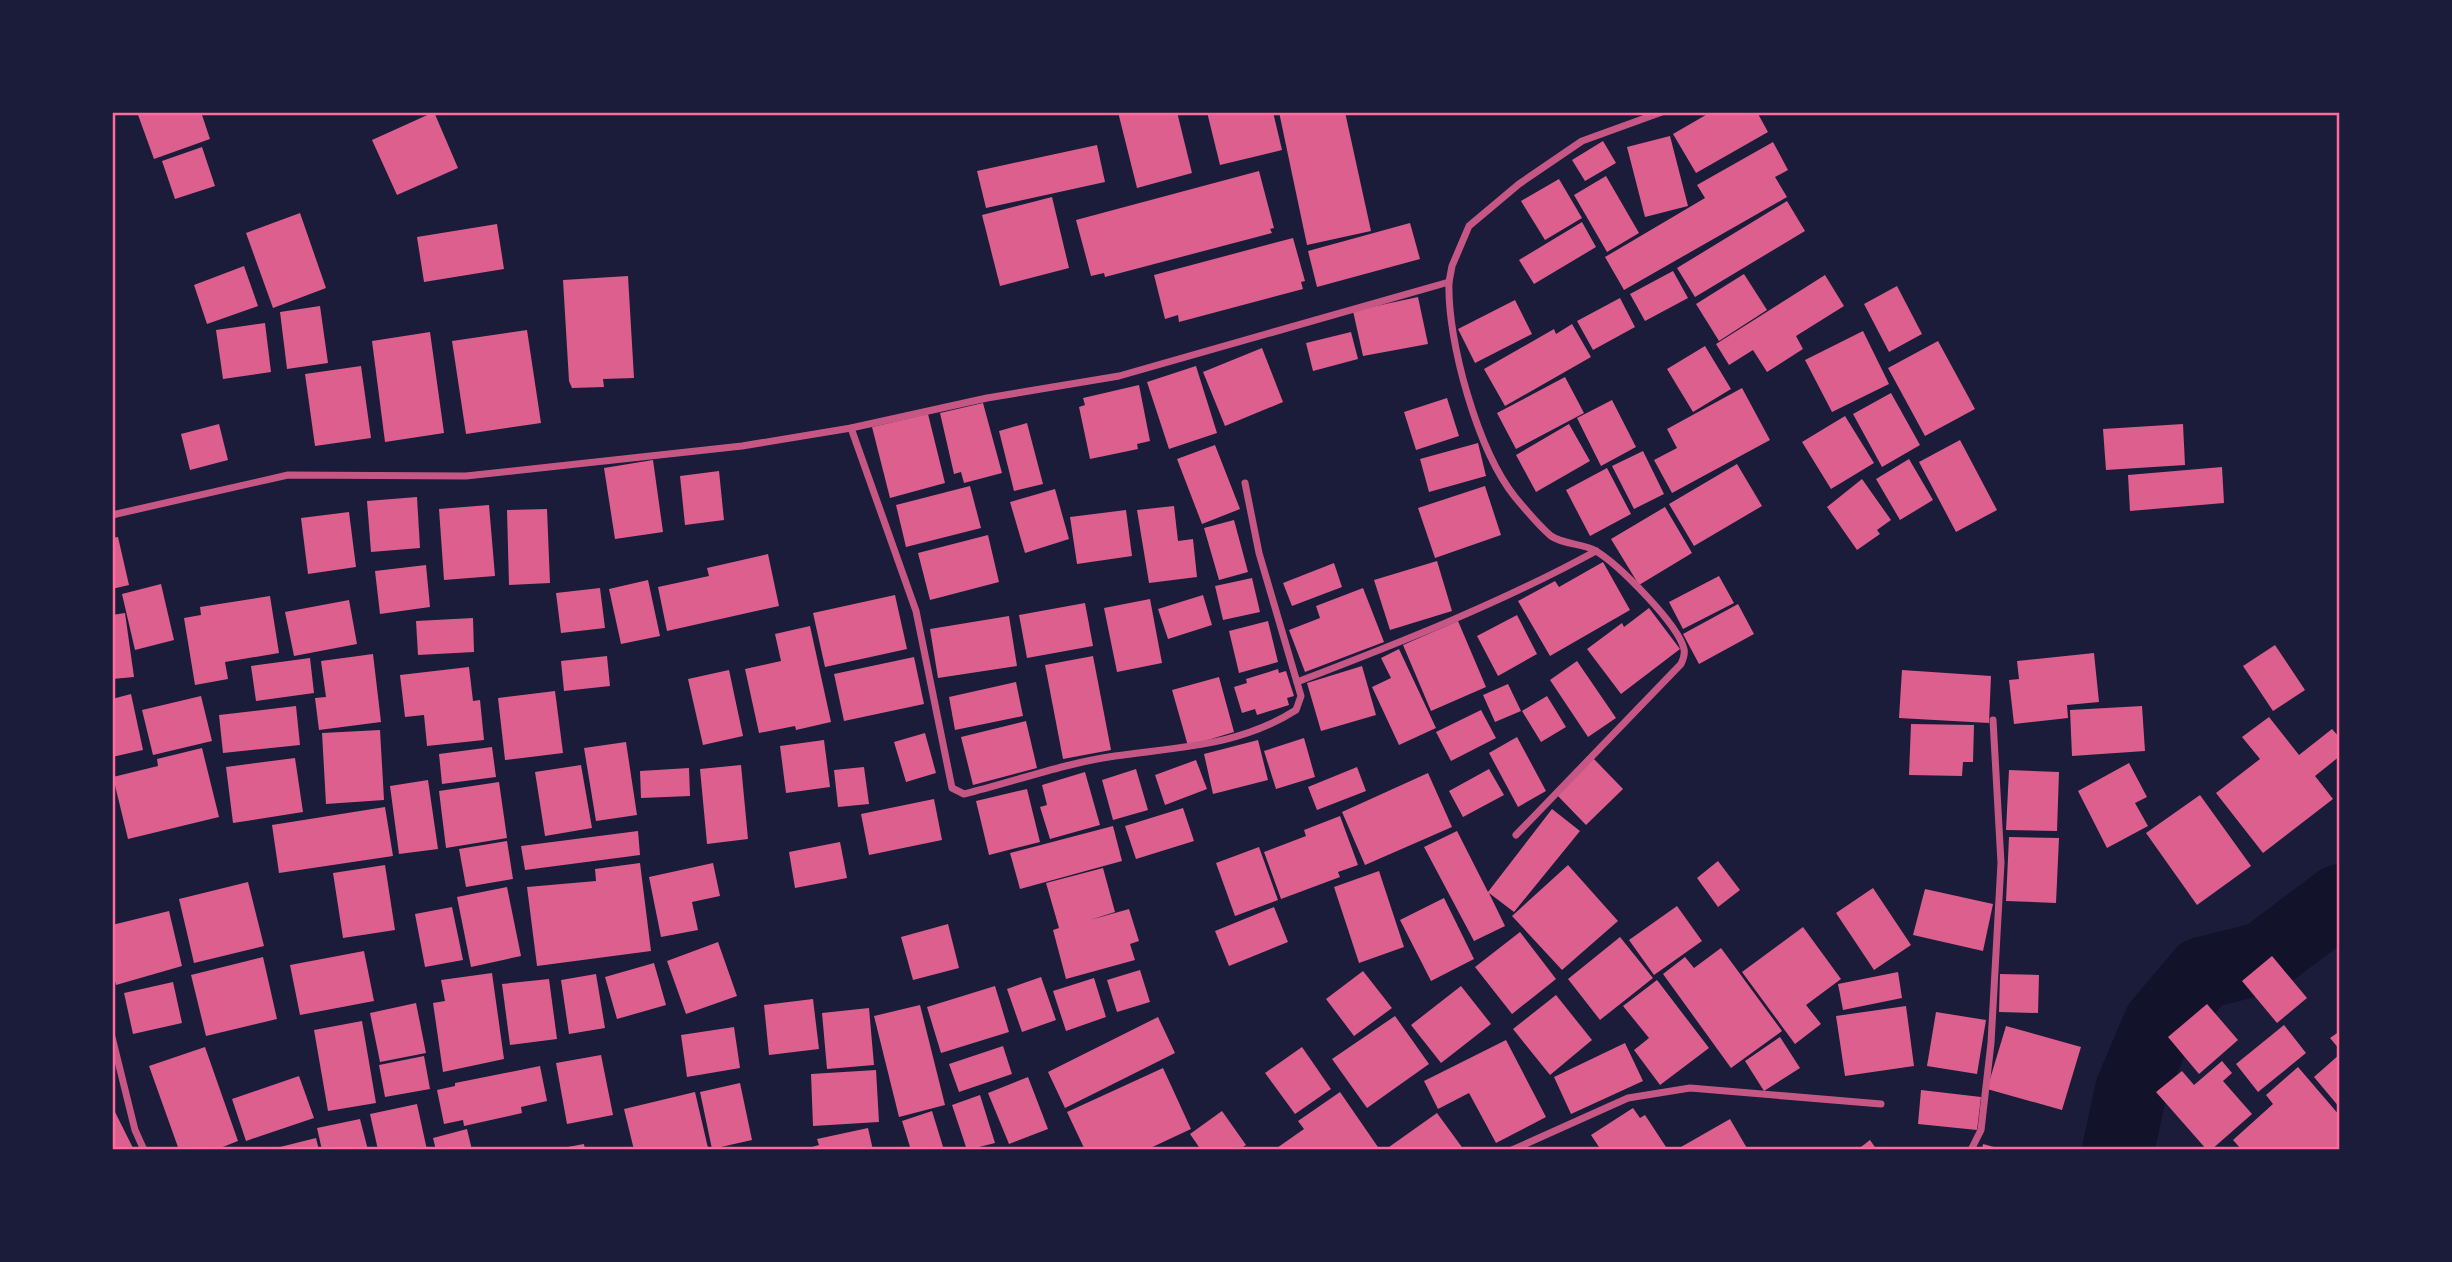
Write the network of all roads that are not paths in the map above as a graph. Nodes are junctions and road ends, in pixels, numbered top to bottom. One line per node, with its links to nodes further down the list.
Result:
1 (1662, 112): 2 (street)
2 (1449, 282): 3 (street); 6 (street)
3 (851, 428): 5 (street); 7 (street)
4 (1245, 483): 7 (street)
5 (112, 515)
6 (1596, 551): 7 (street); 9 (street)
7 (1297, 682)
8 (1993, 720): 14 (street)
9 (1516, 835)
10 (112, 1037): 12 (street)
11 (1881, 1104): 13 (street)
12 (144, 1150)
13 (1512, 1150)
14 (1971, 1150)

